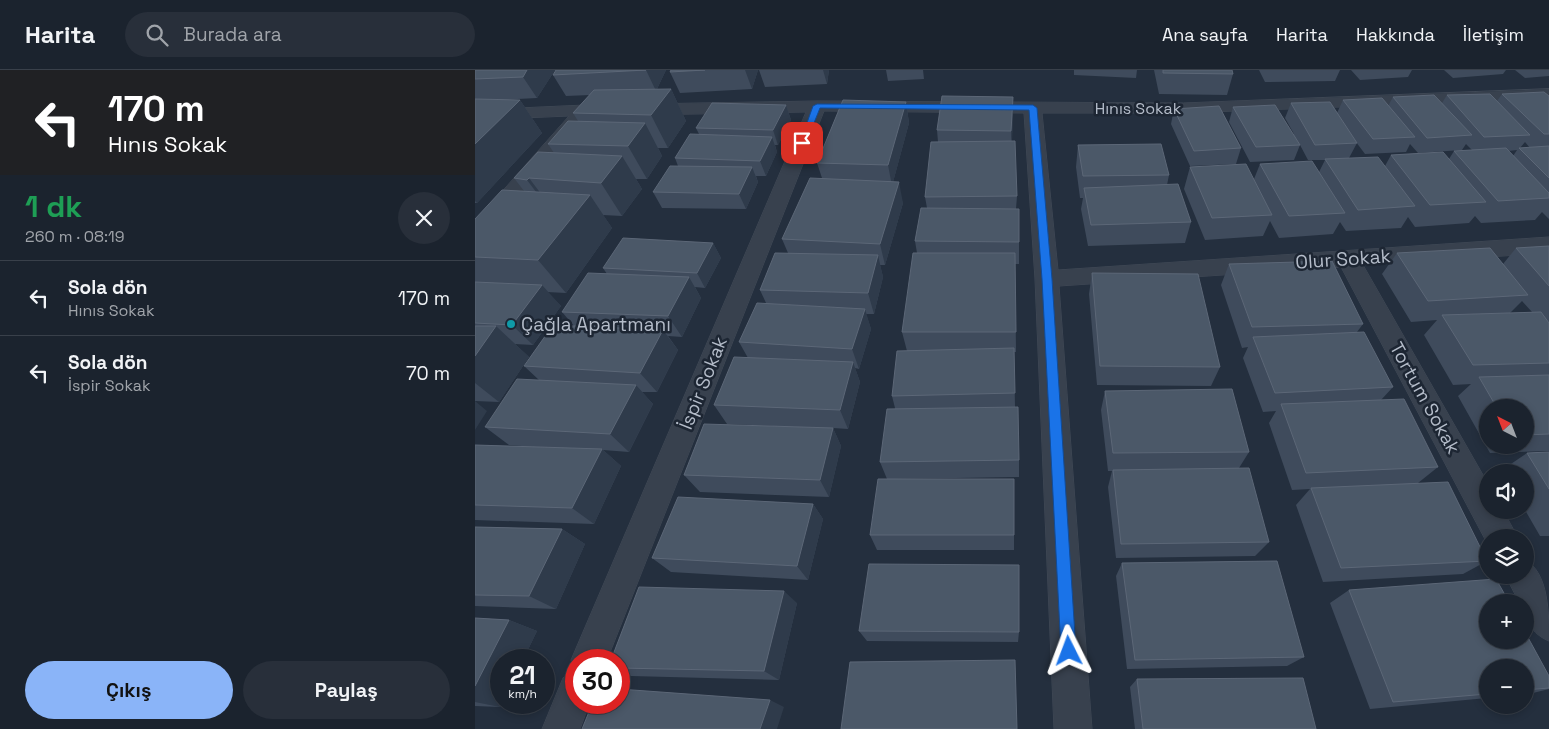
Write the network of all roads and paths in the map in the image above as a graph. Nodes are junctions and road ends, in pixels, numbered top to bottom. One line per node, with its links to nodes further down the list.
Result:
1 (1549, 94): 3 (street, Hınıs Sokak)
2 (817, 106): 3 (street, Hınıs Sokak); 4 (street, Hınıs Sokak); 13 (street, İspir Sokak)
3 (1033, 108): 9 (street)
4 (585, 110): 5 (street, Hınıs Sokak); 6 (street)
5 (475, 115)
6 (475, 236)
7 (1549, 245): 8 (street, Olur Sokak)
8 (1348, 259): 9 (street, Olur Sokak); 10 (street, Tortum Sokak)
9 (1047, 279): 16 (street)
10 (1497, 529)
11 (1527, 584): 12 (street)
12 (1549, 624)
13 (594, 649)
14 (567, 714): 15 (street)
15 (561, 729)
16 (1073, 729)

